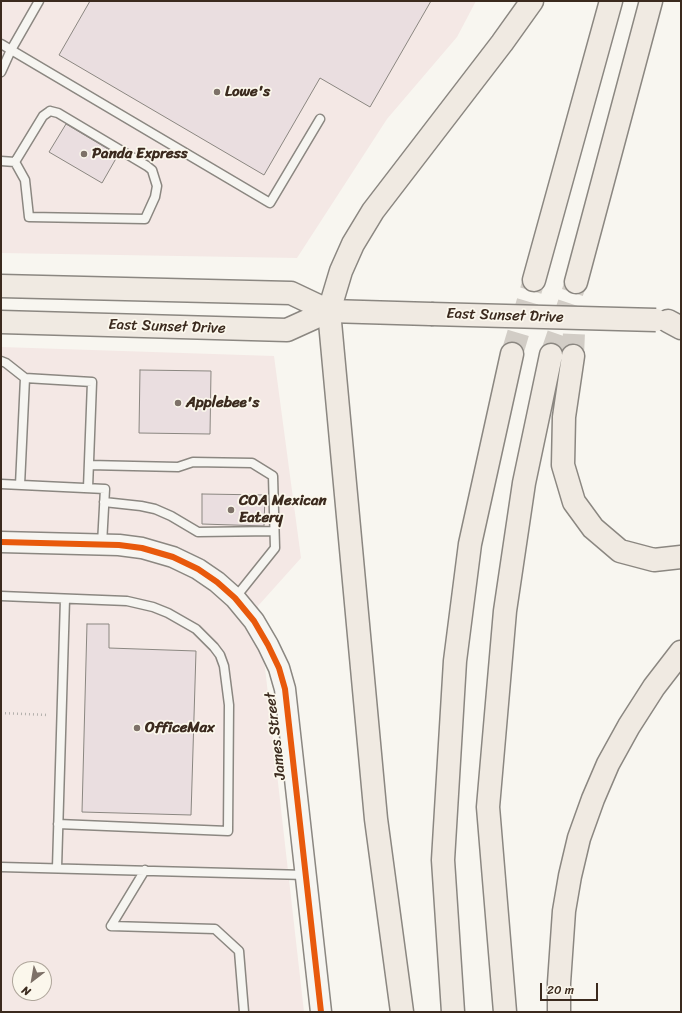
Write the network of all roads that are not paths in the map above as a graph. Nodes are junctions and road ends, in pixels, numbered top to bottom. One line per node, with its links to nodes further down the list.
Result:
1 (39, 1): 6 (lane)
2 (532, 1): 14 (main road)
3 (611, 1): 11 (main road)
4 (651, 1): 12 (main road)
5 (1, 44): 6 (lane)
6 (11, 50): 7 (lane); 8 (lane)
7 (1, 72)
8 (320, 119)
9 (1, 161): 10 (lane)
10 (15, 162): 10 (lane)
11 (534, 280)
12 (576, 282)
13 (10, 283): 14 (main road, East Sunset Drive)
14 (329, 311): 15 (main road, East Sunset Drive); 16 (main road, East Sunset Drive, bridge); 42 (main road)
15 (1, 322)
16 (671, 322)
17 (512, 354): 43 (main road)
18 (551, 355): 44 (main road)
19 (573, 356): 30 (main road)
20 (1, 361): 21 (lane)
21 (25, 378): 22 (lane); 24 (lane)
22 (89, 465): 25 (lane); 27 (lane)
23 (1, 484): 24 (lane)
24 (20, 485): 25 (lane)
25 (88, 488): 26 (lane)
26 (104, 502): 27 (lane); 29 (lane)
27 (274, 531): 32 (lane)
28 (1, 542): 29 (street, James Street)
29 (102, 545): 32 (street, James Street)
30 (681, 557)
31 (1, 596): 33 (lane)
32 (235, 598): 39 (street, James Street)
33 (65, 599): 35 (lane); 35 (lane)
34 (681, 652): 45 (main road)
35 (58, 824): 37 (lane)
36 (1, 867): 37 (lane)
37 (57, 868): 38 (lane)
38 (145, 870): 39 (lane); 40 (lane)
39 (306, 875): 41 (street, James Street)
40 (244, 1012)
41 (321, 1012)
42 (402, 1012)
43 (453, 1012)
44 (506, 1012)
45 (559, 1012)

